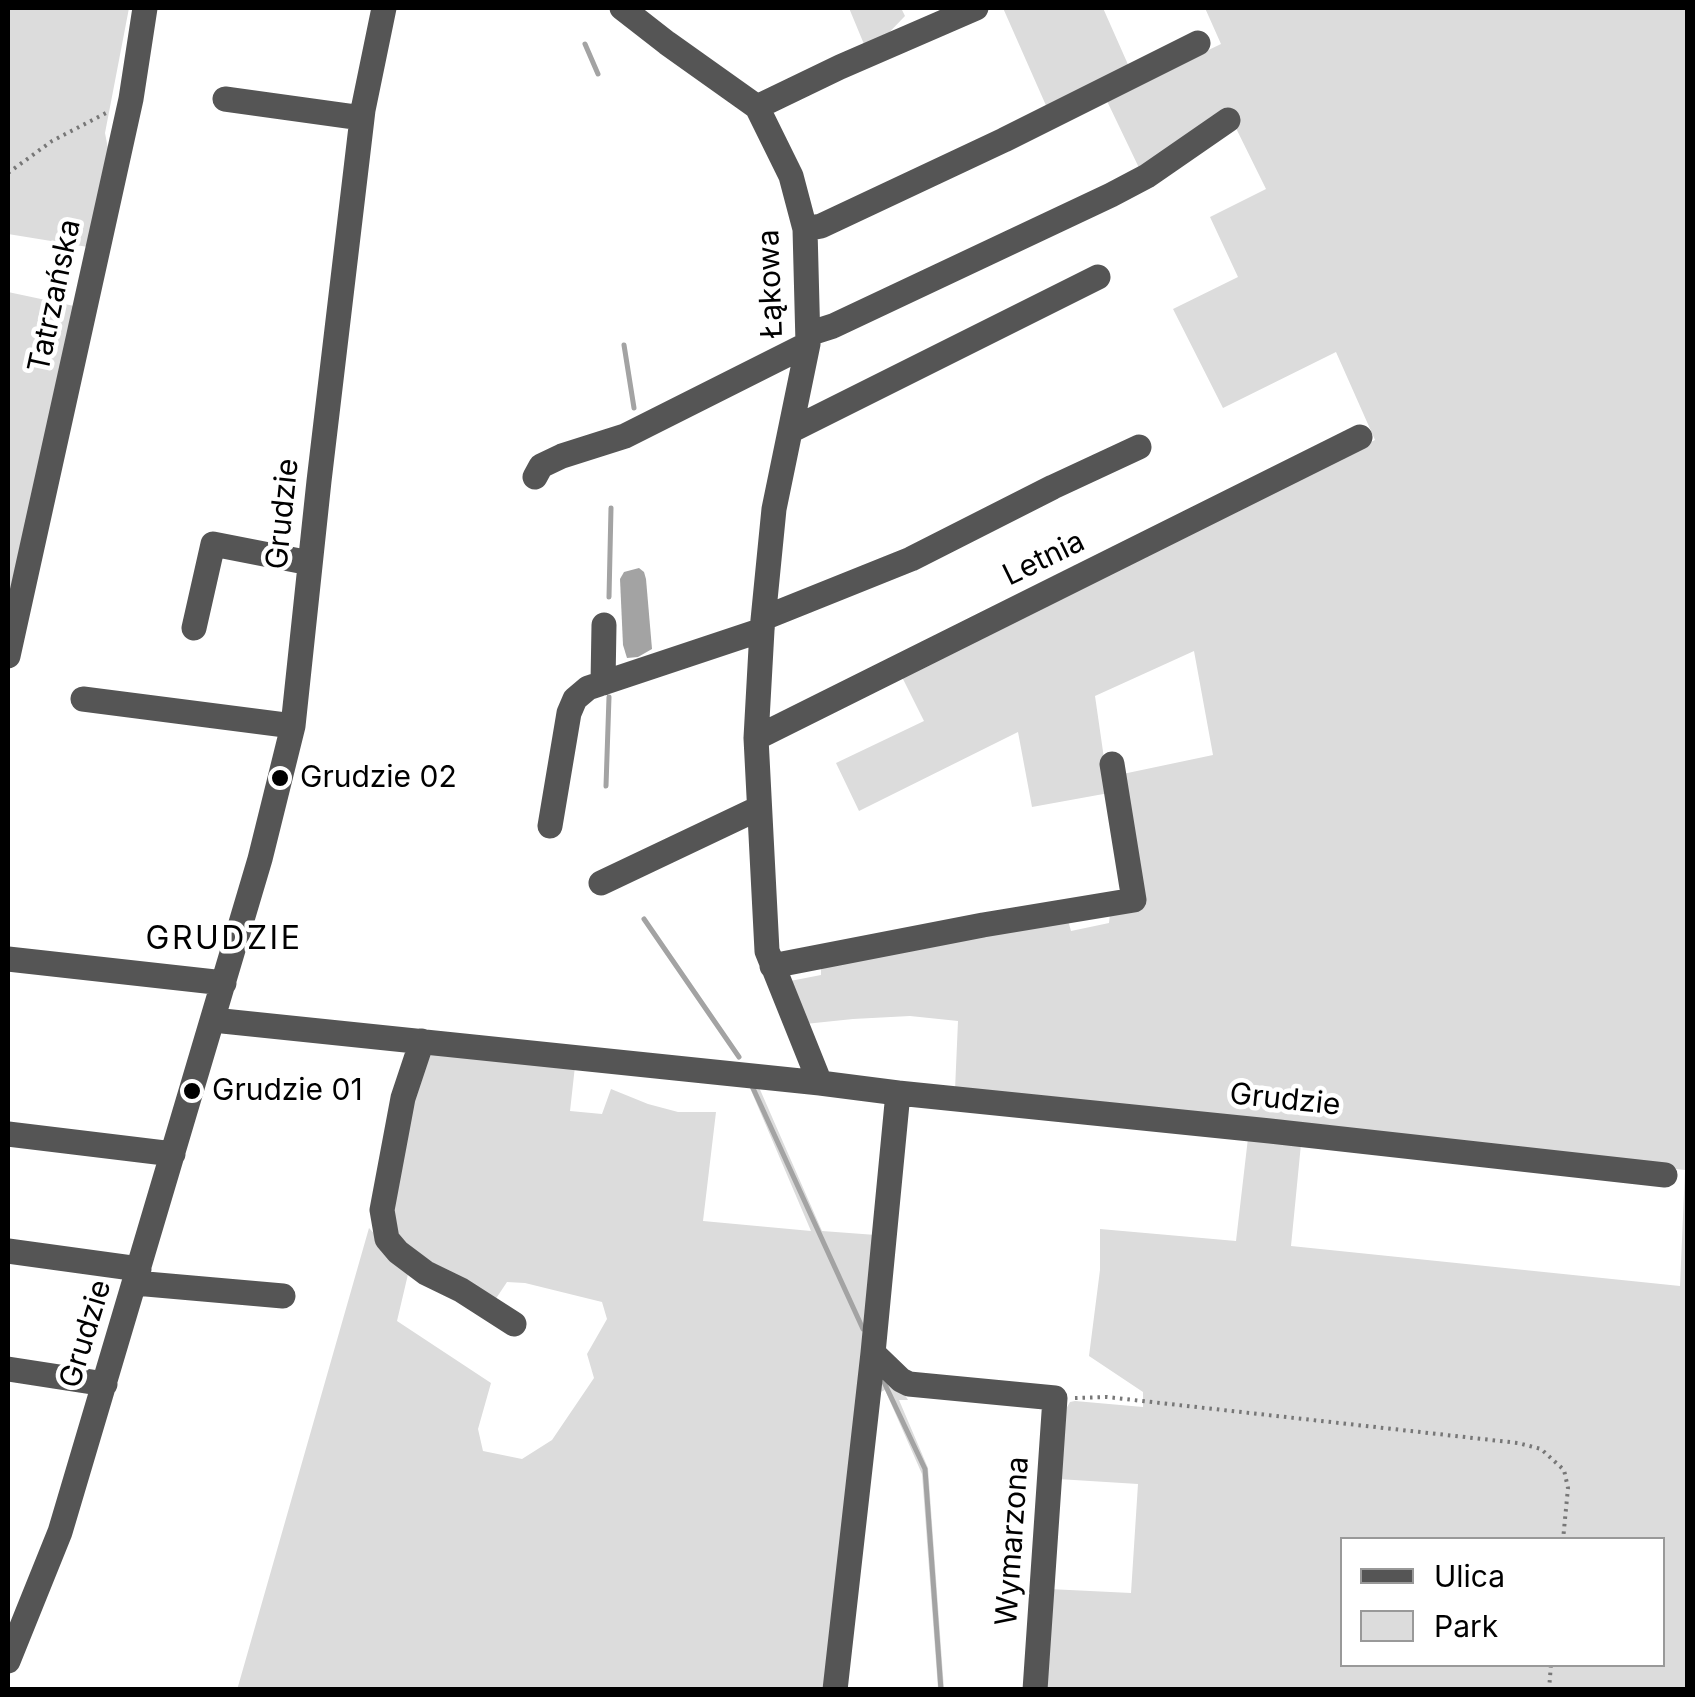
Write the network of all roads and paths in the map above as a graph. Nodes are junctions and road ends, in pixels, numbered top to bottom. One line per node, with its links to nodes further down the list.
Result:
1 (145, 8): 6 (street, Tatrzańska)
2 (384, 8): 9 (street, Grudzie)
3 (622, 8): 8 (street, Łąkowa)
4 (976, 8): 8 (street)
5 (1198, 43): 12 (street)
6 (131, 99): 11 (path); 23 (street, Tatrzańska)
7 (225, 99): 9 (street)
8 (758, 107): 12 (street, Łąkowa)
9 (362, 118): 19 (street, Grudzie)
10 (1228, 120): 14 (street)
11 (8, 172)
12 (805, 229): 14 (street, Łąkowa)
13 (1098, 276): 15 (street)
14 (808, 339): 15 (street, Łąkowa); 18 (street)
15 (792, 430): 21 (street, Łąkowa)
16 (1360, 438): 27 (street, Letnia)
17 (1138, 446): 21 (street)
18 (535, 477)
19 (310, 563): 22 (street); 26 (street, Grudzie)
20 (604, 624): 24 (street)
21 (763, 624): 24 (street); 27 (street, Łąkowa)
22 (194, 628)
23 (8, 656)
24 (603, 683): 30 (street)
25 (82, 699): 26 (street)
26 (293, 726): 34 (street, Grudzie)
27 (756, 738): 29 (street, Łąkowa)
28 (1112, 764): 33 (street)
29 (759, 808): 31 (street); 33 (street, Łąkowa)
30 (550, 826)
31 (601, 883)
32 (8, 959): 34 (street)
33 (772, 966): 37 (street, Łąkowa)
34 (224, 983): 35 (street, Grudzie)
35 (213, 1020): 36 (street, Grudzie); 40 (street, Grudzie)
36 (422, 1041): 37 (street, Grudzie); 45 (street)
37 (820, 1083): 38 (street, Grudzie)
38 (898, 1093): 41 (street, Grudzie); 46 (street)
39 (8, 1134): 40 (street)
40 (173, 1154): 43 (street, Grudzie)
41 (1665, 1175)
42 (8, 1251): 43 (street)
43 (137, 1276): 44 (street); 48 (street, Grudzie)
44 (283, 1296)
45 (514, 1324)
46 (873, 1353): 49 (street); 52 (street)
47 (8, 1369): 48 (street)
48 (105, 1384): 51 (street, Grudzie)
49 (1056, 1398): 50 (path); 53 (street, Wymarzona)
50 (1563, 1537)
51 (8, 1661)
52 (835, 1690)
53 (1035, 1690)

